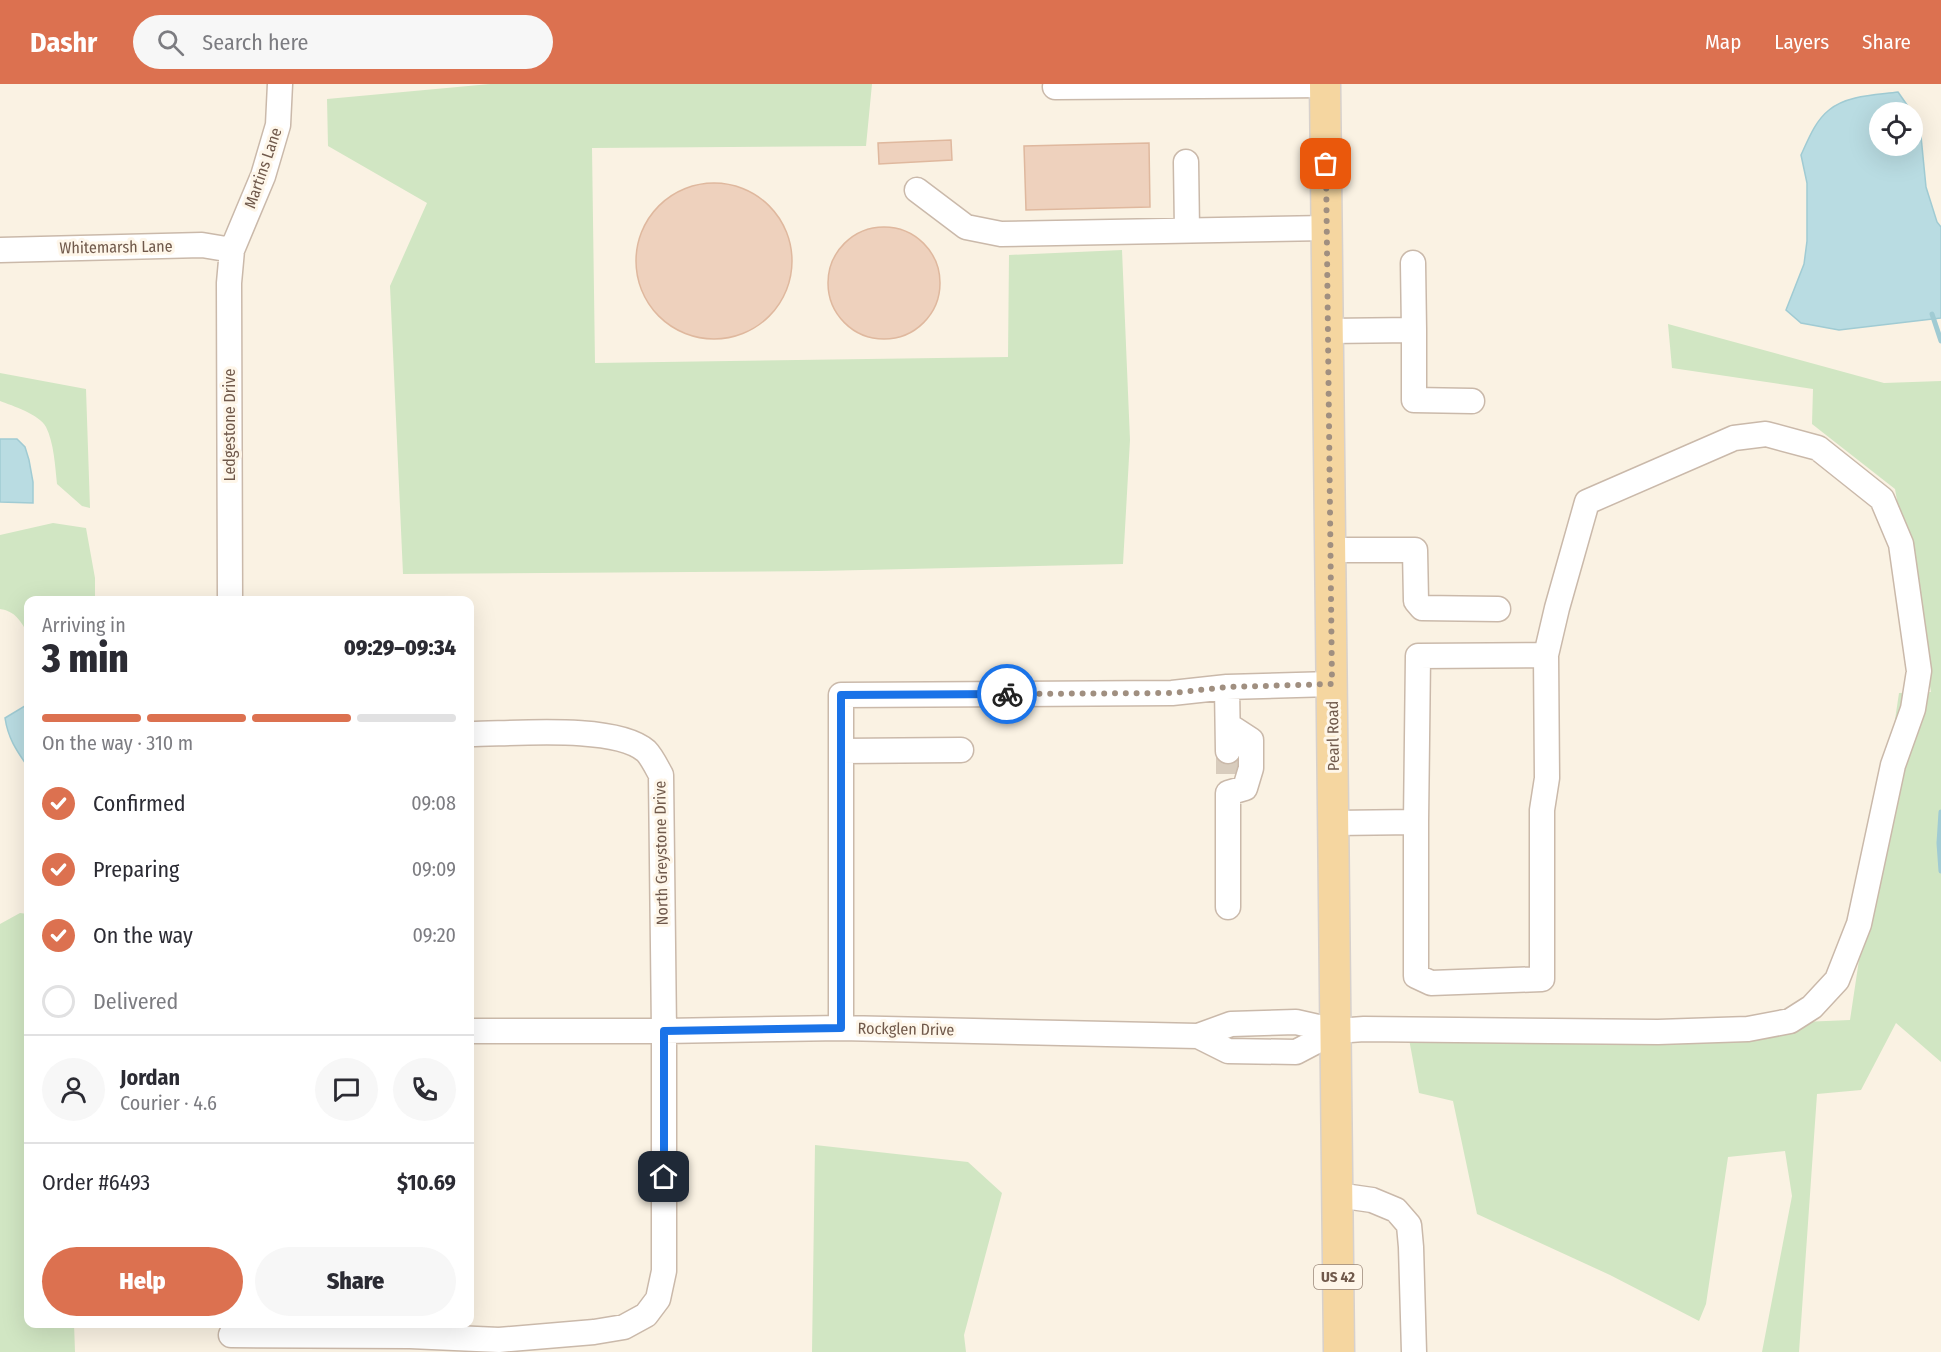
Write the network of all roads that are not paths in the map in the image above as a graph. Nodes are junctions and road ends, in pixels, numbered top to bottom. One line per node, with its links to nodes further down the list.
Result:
1 (280, 84): 9 (street, Martins Lane)
2 (1325, 85): 3 (street); 6 (main road, Pearl Road / US 42)
3 (1055, 87)
4 (1186, 162): 7 (street)
5 (917, 190): 7 (street)
6 (1327, 228): 7 (street); 12 (main road, Pearl Road / US 42)
7 (1187, 230)
8 (0, 250): 9 (street, Whitemarsh Lane)
9 (232, 250): 15 (street, Ledgestone Drive)
10 (1413, 263): 11 (street)
11 (1414, 330): 12 (street); 13 (street)
12 (1328, 331): 14 (main road, Pearl Road / US 42)
13 (1472, 400)
14 (1331, 550): 16 (street); 18 (main road, Pearl Road / US 42)
15 (230, 596)
16 (1498, 609)
17 (1546, 655): 25 (street); 25 (street); 31 (street, Rockglen Drive)
18 (1332, 684): 19 (street); 26 (main road, Pearl Road / US 42)
19 (1227, 687): 20 (street); 23 (street)
20 (1228, 725): 24 (street); 24 (street)
21 (474, 734): 30 (street, North Greystone Drive)
22 (961, 750): 23 (street)
23 (842, 751): 28 (street)
24 (1228, 773): 27 (street)
25 (1416, 822): 26 (street)
26 (1334, 823): 31 (main road, Pearl Road / US 42)
27 (1228, 907)
28 (841, 1028): 30 (street, Rockglen Drive); 31 (street, Rockglen Drive)
29 (474, 1031): 30 (street, Rockglen Drive)
30 (664, 1031): 33 (street, North Greystone Drive)
31 (1336, 1031): 32 (main road, Pearl Road / US 42)
32 (1337, 1195): 34 (main road, Pearl Road / US 42); 35 (street)
33 (231, 1337)
34 (1339, 1352)
35 (1414, 1352)

